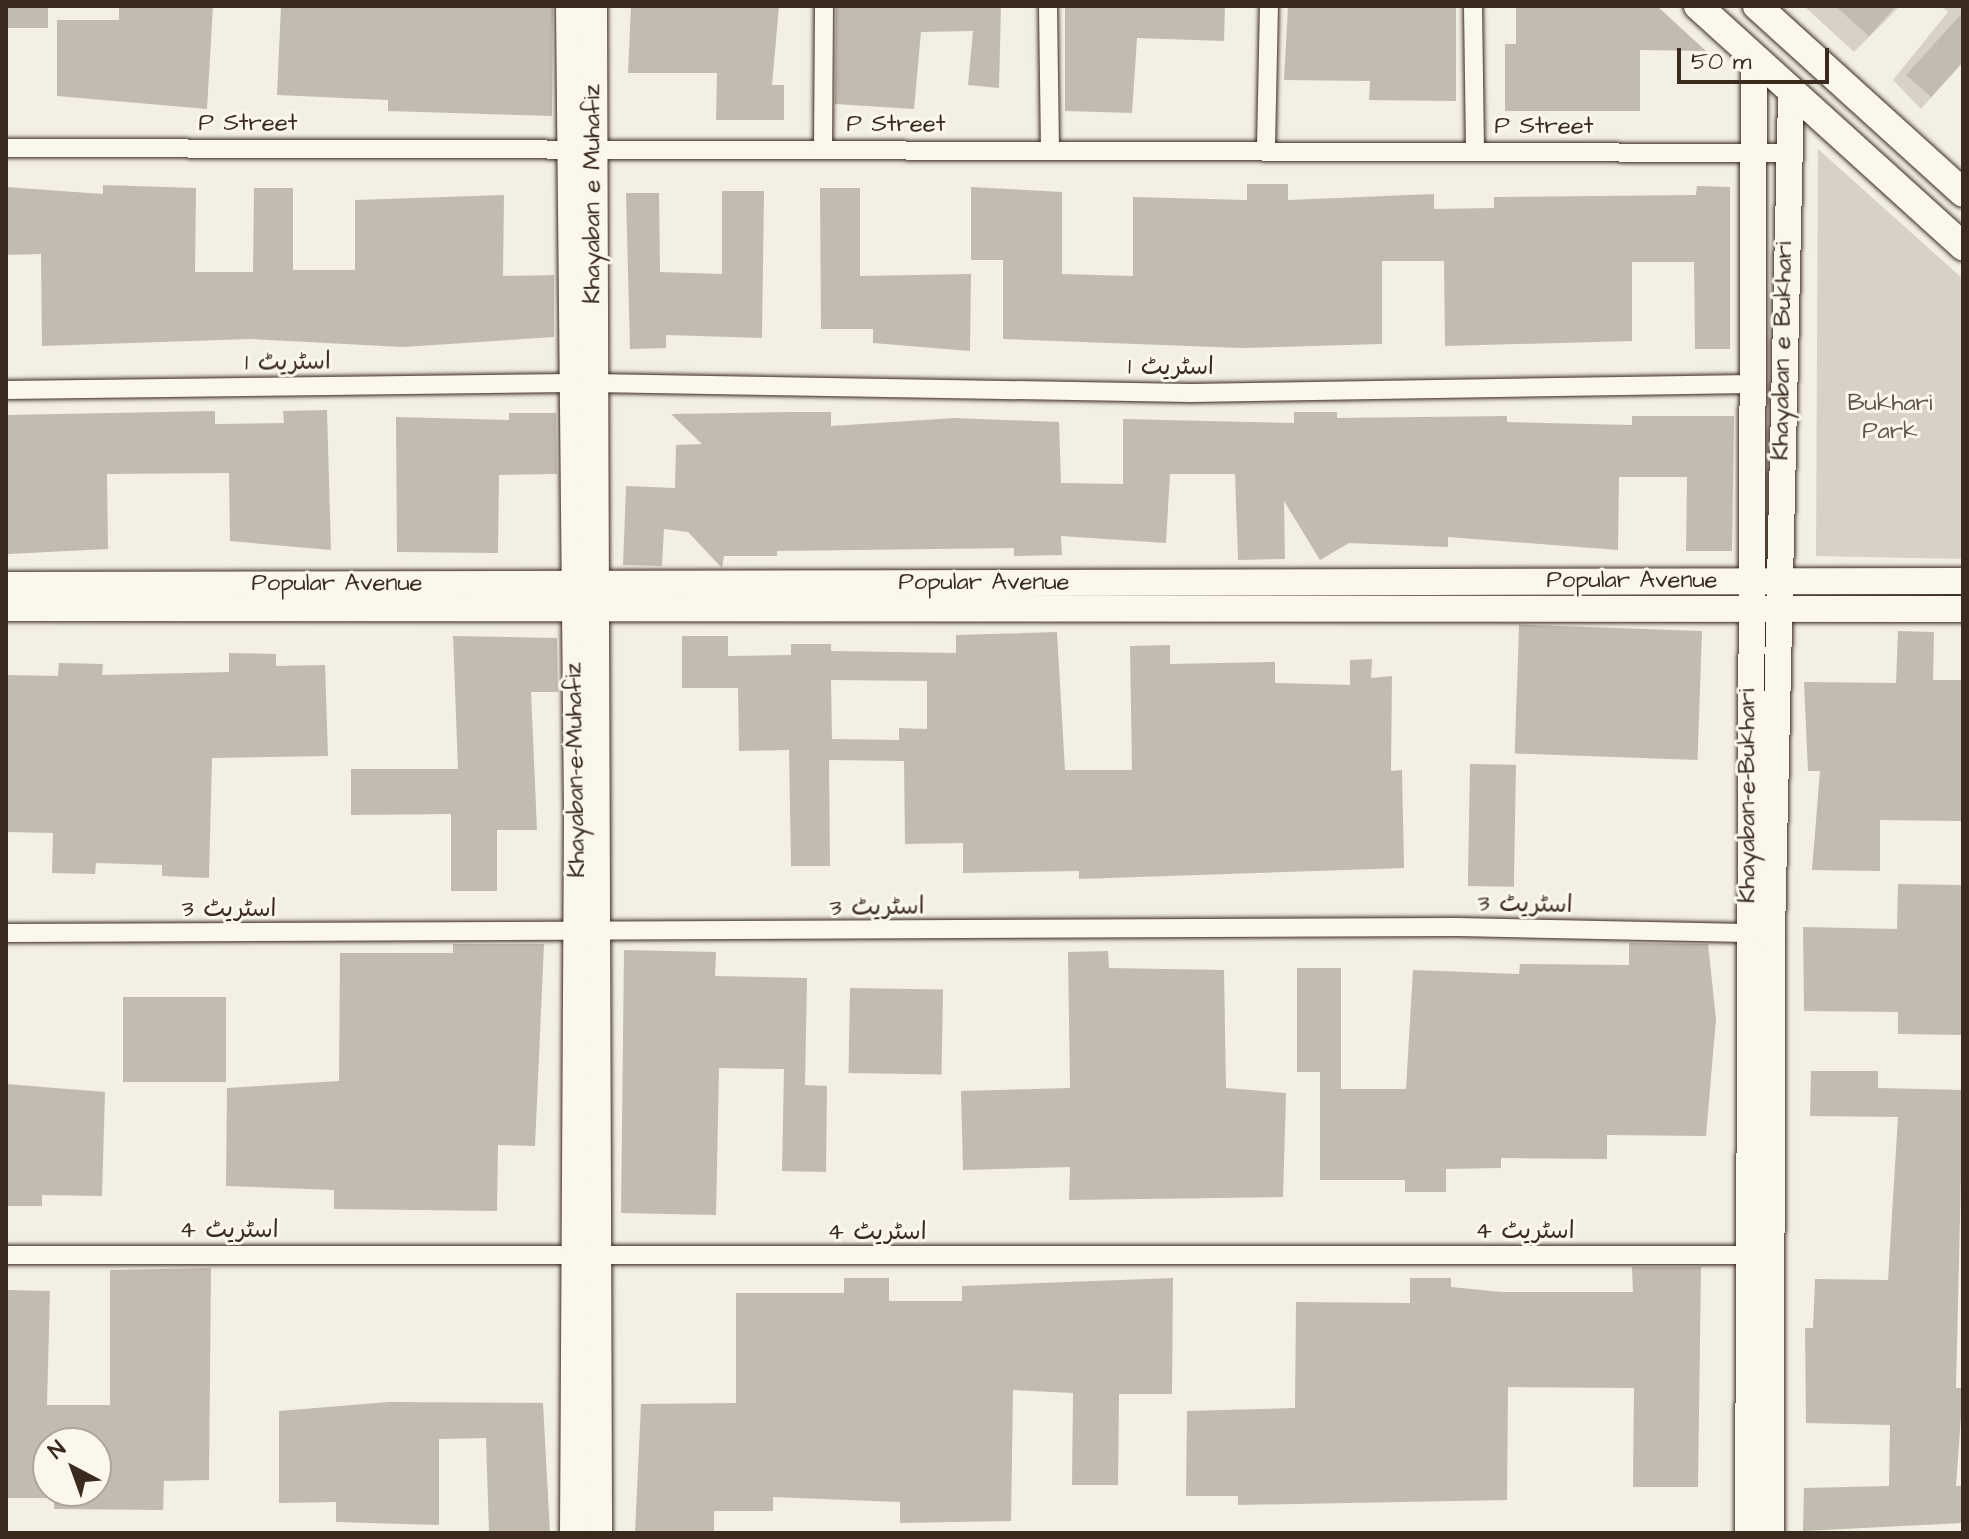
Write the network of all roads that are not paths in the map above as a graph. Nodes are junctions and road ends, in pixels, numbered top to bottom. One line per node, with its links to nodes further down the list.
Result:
1 (569, 6): 14 (street, Khayaban-e-Muhafiz)
2 (594, 6): 14 (street, Khayaban e Muhafiz)
3 (824, 6): 15 (street)
4 (1048, 6): 13 (street)
5 (1269, 6): 11 (street)
6 (1473, 6): 16 (street)
7 (1698, 6): 9 (main road)
8 (1757, 6): 19 (main road)
9 (1754, 59): 10 (main road); 17 (street, Khayaban-e-Bukhari)
10 (1791, 95): 18 (street, Khayaban e Bukhari); 20 (main road)
11 (1266, 147): 13 (street, P Street); 16 (street, P Street)
12 (6, 148): 14 (street, P Street)
13 (1050, 148): 15 (street, P Street)
14 (581, 149): 15 (street, P Street); 21 (street, Khayaban-e-Muhafiz)
15 (823, 149)
16 (1475, 151): 17 (street, P Street)
17 (1748, 153): 18 (street, P Street); 22 (street, Khayaban-e-Bukhari)
18 (1785, 153): 27 (street, Khayaban e Bukhari)
19 (1963, 193)
20 (1963, 246)
21 (581, 383): 22 (street, اسٹریٹ 1); 23 (street, اسٹریٹ 1); 28 (street, Khayaban-e-Muhafiz)
22 (1750, 384): 26 (street, Khayaban-e-Bukhari)
23 (6, 390)
24 (1963, 581): 27 (street, Popular Avenue)
25 (6, 585): 28 (street, Popular Avenue)
26 (1749, 593): 27 (street, Popular Avenue); 28 (street, Popular Avenue); 32 (street, Khayaban-e-Bukhari)
27 (1779, 594): 30 (street, Popular Avenue); 37 (street, Khayaban-e-Bukhari)
28 (584, 596): 29 (street, Popular Avenue); 33 (street, Khayaban-e-Muhafiz)
29 (6, 608)
30 (1963, 609)
31 (6, 933): 33 (street, اسٹریٹ 3)
32 (1747, 933): 33 (street, اسٹریٹ 3); 35 (street, Khayaban-e-Bukhari)
33 (587, 935): 36 (street, Khayaban-e-Muhafiz)
34 (6, 1255): 36 (street, اسٹریٹ 4)
35 (1747, 1255): 36 (street, اسٹریٹ 4); 37 (street, Khayaban-e-Bukhari)
36 (583, 1256): 38 (street, Khayaban-e-Muhafiz); 39 (street, Khayaban-e-Muhafiz)
37 (1759, 1338): 40 (street, Khayaban-e-Bukhari); 41 (street, Khayaban-e-Bukhari)
38 (573, 1533)
39 (599, 1533)
40 (1748, 1533)
41 (1771, 1533)

